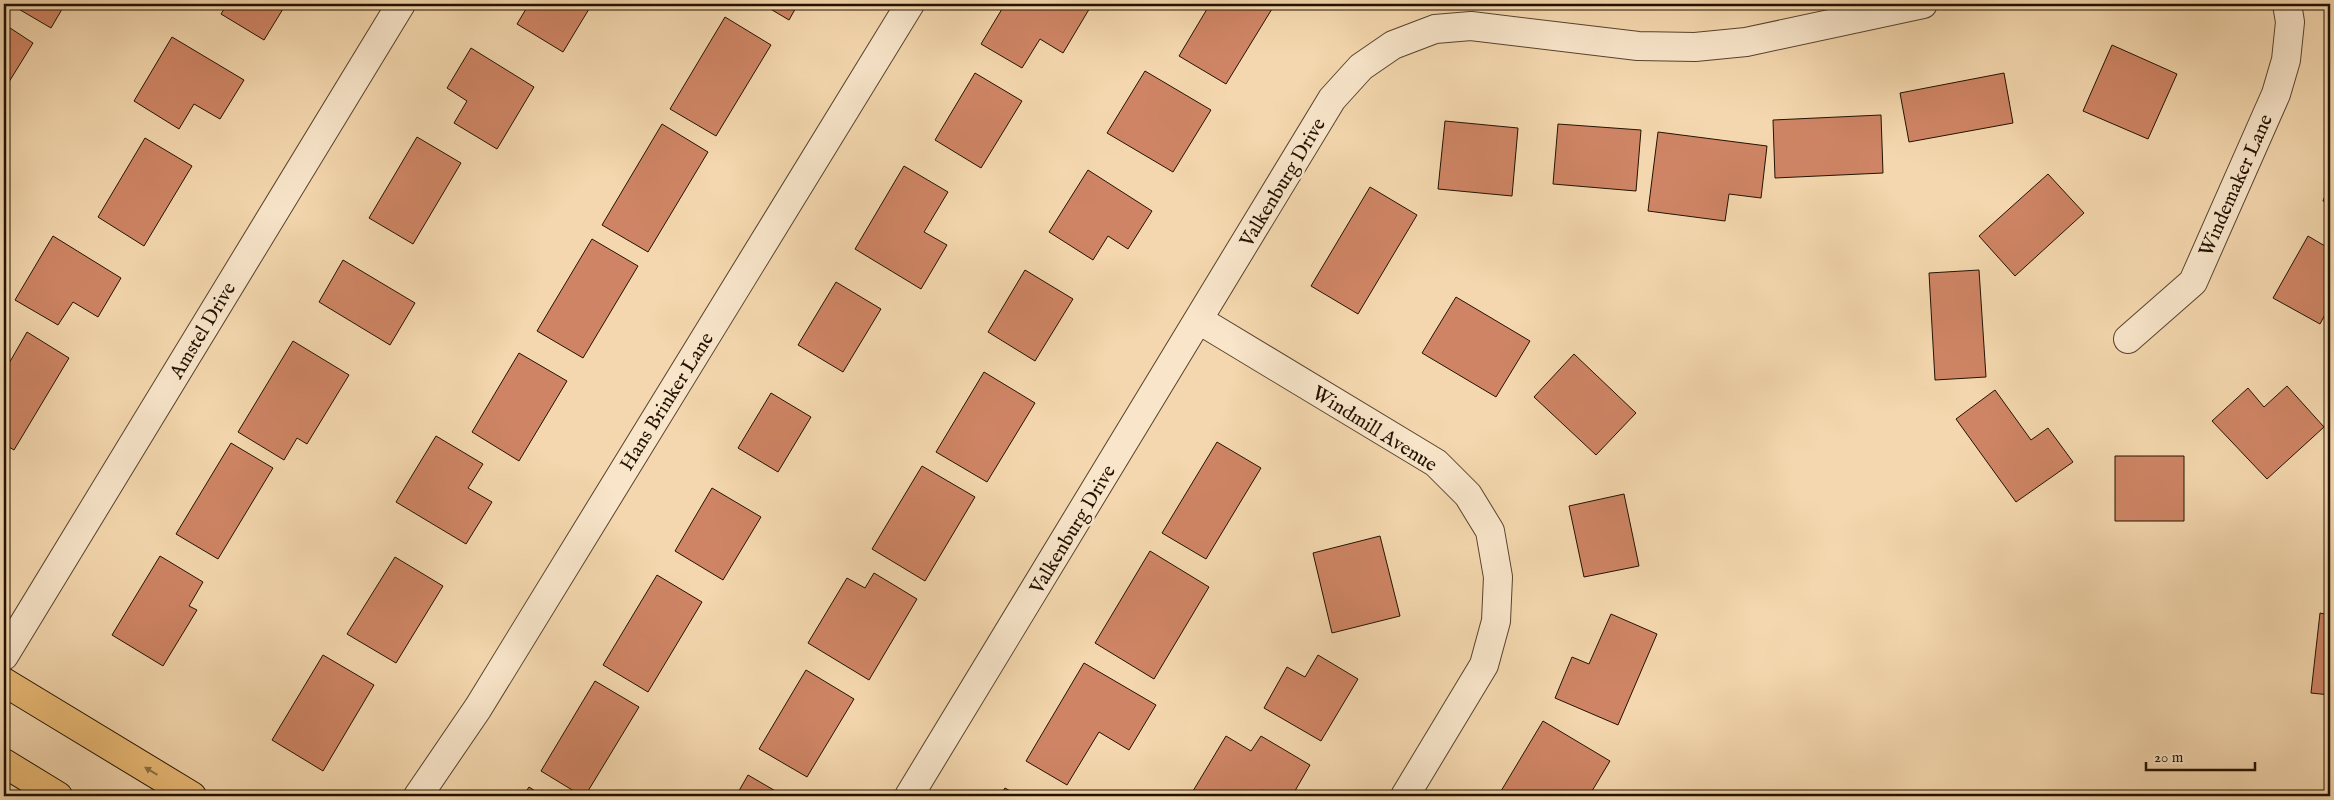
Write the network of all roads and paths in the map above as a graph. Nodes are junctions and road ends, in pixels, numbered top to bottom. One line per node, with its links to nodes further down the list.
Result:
1 (401, 4): 7 (street, Amstel Drive)
2 (910, 4): 12 (street, Hans Brinker Lane)
3 (1923, 4): 5 (street, Valkenburg Drive)
4 (2287, 4): 6 (street, Windemaker Lane)
5 (1199, 320): 13 (street, Valkenburg Drive); 14 (street, Windmill Avenue)
6 (2128, 339)
7 (4, 656)
8 (4, 682): 11 (main road, one-way to 8)
9 (4, 763): 10 (main road)
10 (58, 796)
11 (192, 796)
12 (418, 796)
13 (909, 796)
14 (1405, 796)

